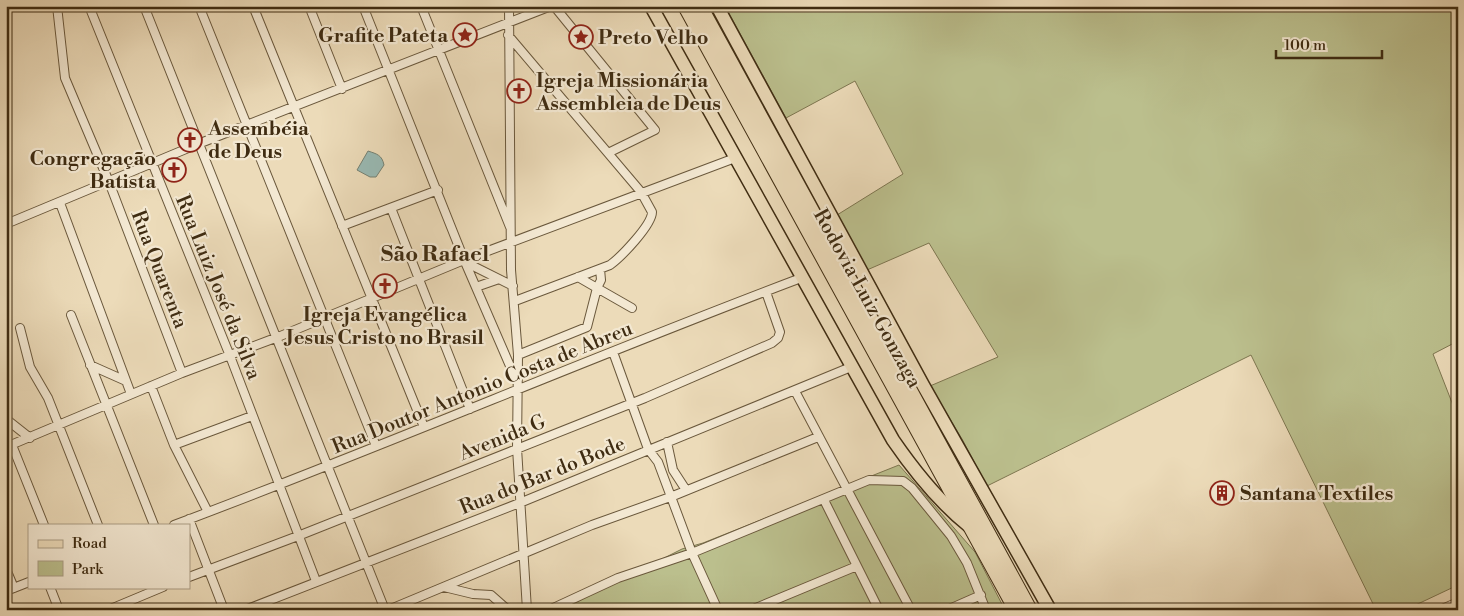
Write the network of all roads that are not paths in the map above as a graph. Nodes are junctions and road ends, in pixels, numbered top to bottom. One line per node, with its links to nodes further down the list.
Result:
1 (57, 6): 26 (street, Rua Quarenta)
2 (90, 6): 25 (street, Rua Luiz José da Silva)
3 (144, 6): 22 (street)
4 (199, 6): 21 (street)
5 (253, 6): 20 (street)
6 (309, 6): 19 (street)
7 (363, 6): 18 (street)
8 (421, 6): 17 (street)
9 (509, 6): 15 (street)
10 (553, 6): 15 (street); 23 (street)
11 (651, 6): 24 (main road)
12 (685, 6): 92 (highway, Rodovia Luiz Gonzaga)
13 (700, 6): 125 (highway, Rodovia Luiz Gonzaga)
14 (717, 6): 126 (main road)
15 (508, 23): 16 (street); 17 (street)
16 (508, 35): 23 (street); 33 (street)
17 (438, 50): 18 (street); 33 (street)
18 (389, 70): 19 (street); 27 (street)
19 (342, 89): 20 (street)
20 (295, 108): 21 (street); 32 (street)
21 (248, 126): 22 (street); 49 (street)
22 (198, 144): 25 (street); 51 (street)
23 (608, 153): 28 (street)
24 (734, 158): 28 (street); 38 (main road)
25 (152, 164): 26 (street); 54 (street, Rua Luiz José da Silva)
26 (109, 182): 29 (street); 57 (street, Rua Quarenta)
27 (438, 190): 30 (street); 35 (street)
28 (641, 192): 34 (street); 36 (street)
29 (60, 203): 31 (street); 58 (street)
30 (391, 208): 32 (street); 39 (street)
31 (6, 224)
32 (342, 226): 45 (street)
33 (512, 232): 34 (street)
34 (511, 242): 35 (street); 41 (street)
35 (465, 261): 39 (street); 40 (street); 42 (street)
36 (600, 269): 37 (street); 43 (street)
37 (578, 277): 43 (street); 46 (street)
38 (801, 278): 44 (street, Rua Doutor Antonio Costa de Abreu); 56 (main road)
39 (419, 279): 45 (street); 65 (street)
40 (499, 279): 41 (street); 42 (street)
41 (513, 286): 46 (street)
42 (476, 287): 60 (street)
43 (597, 288): 47 (street); 53 (street)
44 (766, 292): 52 (street, Rua Doutor Antonio Costa de Abreu); 63 (street, Avenida G)
45 (371, 299): 49 (street); 69 (street)
46 (515, 301): 53 (street)
47 (632, 308)
48 (71, 315): 55 (street)
49 (325, 319): 51 (street); 75 (street)
50 (20, 328): 68 (street)
51 (278, 337): 54 (street); 78 (street)
52 (613, 352): 60 (street, Rua Doutor Antonio Costa de Abreu); 63 (street)
53 (518, 355): 60 (street)
54 (230, 356): 57 (street); 66 (street, Rua Luiz José da Silva)
55 (90, 365): 58 (street); 64 (street)
56 (852, 367): 61 (street, Rua do Bar do Bode); 92 (main road)
57 (182, 373): 59 (street)
58 (126, 380): 62 (street)
59 (151, 386): 62 (street); 73 (street)
60 (518, 387): 65 (street, Rua Doutor Antonio Costa de Abreu); 76 (street)
61 (795, 391): 70 (street); 72 (street, Rua do Bar do Bode)
62 (131, 394): 64 (street)
63 (631, 403): 76 (street, Avenida G); 77 (street)
64 (105, 406): 68 (street); 90 (street)
65 (470, 409): 69 (street, Rua Doutor Antonio Costa de Abreu)
66 (252, 416): 73 (street); 79 (street, Rua Luiz José da Silva)
67 (6, 419): 71 (street)
68 (60, 426): 71 (street); 89 (street)
69 (424, 427): 75 (street, Rua Doutor Antonio Costa de Abreu)
70 (818, 437): 80 (street); 81 (street)
71 (30, 438): 74 (street)
72 (667, 442): 77 (street, Rua do Bar do Bode); 80 (street)
73 (174, 445): 85 (street)
74 (9, 446): 88 (street)
75 (376, 446): 78 (street, Rua Doutor Antonio Costa de Abreu)
76 (517, 448): 84 (street); 86 (street, Avenida G)
77 (648, 449): 82 (street); 84 (street, Rua do Bar do Bode)
78 (329, 466): 79 (street, Rua Doutor Antonio Costa de Abreu); 86 (street)
79 (279, 486): 85 (street, Rua Doutor Antonio Costa de Abreu); 93 (street, Rua Luiz José da Silva)
80 (686, 490): 82 (street)
81 (846, 490): 83 (street); 108 (street); 121 (street)
82 (673, 496): 94 (street); 95 (street)
83 (824, 500): 94 (street); 97 (street)
84 (522, 502): 95 (street); 96 (street, Rua do Bar do Bode)
85 (208, 512): 87 (street, Rua Doutor Antonio Costa de Abreu)
86 (348, 515): 93 (street, Avenida G); 96 (street)
87 (189, 519): 91 (street, Rua Doutor Antonio Costa de Abreu); 99 (street)
88 (44, 524)
89 (98, 524)
90 (154, 524)
91 (176, 524)
92 (972, 529): 124 (highway, Rodovia Luiz Gonzaga)
93 (298, 536): 99 (street, Avenida G); 101 (street, Rua Luiz José da Silva)
94 (692, 553): 117 (street); 118 (street)
95 (524, 554): 106 (street); 116 (street)
96 (366, 561): 101 (street, Rua do Bar do Bode); 114 (street)
97 (857, 566): 119 (street); 120 (street)
98 (6, 569): 103 (street)
99 (208, 570): 100 (street, Avenida G); 112 (street)
100 (190, 577)
101 (316, 581): 113 (street, Rua do Bar do Bode)
102 (28, 582): 103 (street)
103 (14, 588): 107 (street)
104 (50, 588): 110 (street)
105 (161, 588): 111 (street)
106 (444, 588): 114 (street); 115 (street)
107 (6, 592)
108 (980, 595): 122 (street); 123 (street)
109 (1458, 602): 127 (street)
110 (59, 610)
111 (108, 610)
112 (224, 610)
113 (245, 610)
114 (387, 610)
115 (508, 610)
116 (527, 610)
117 (549, 610)
118 (718, 610)
119 (751, 610)
120 (879, 610)
121 (911, 610)
122 (947, 610)
123 (986, 610)
124 (1016, 610)
125 (1030, 610)
126 (1050, 610)
127 (1440, 610)

